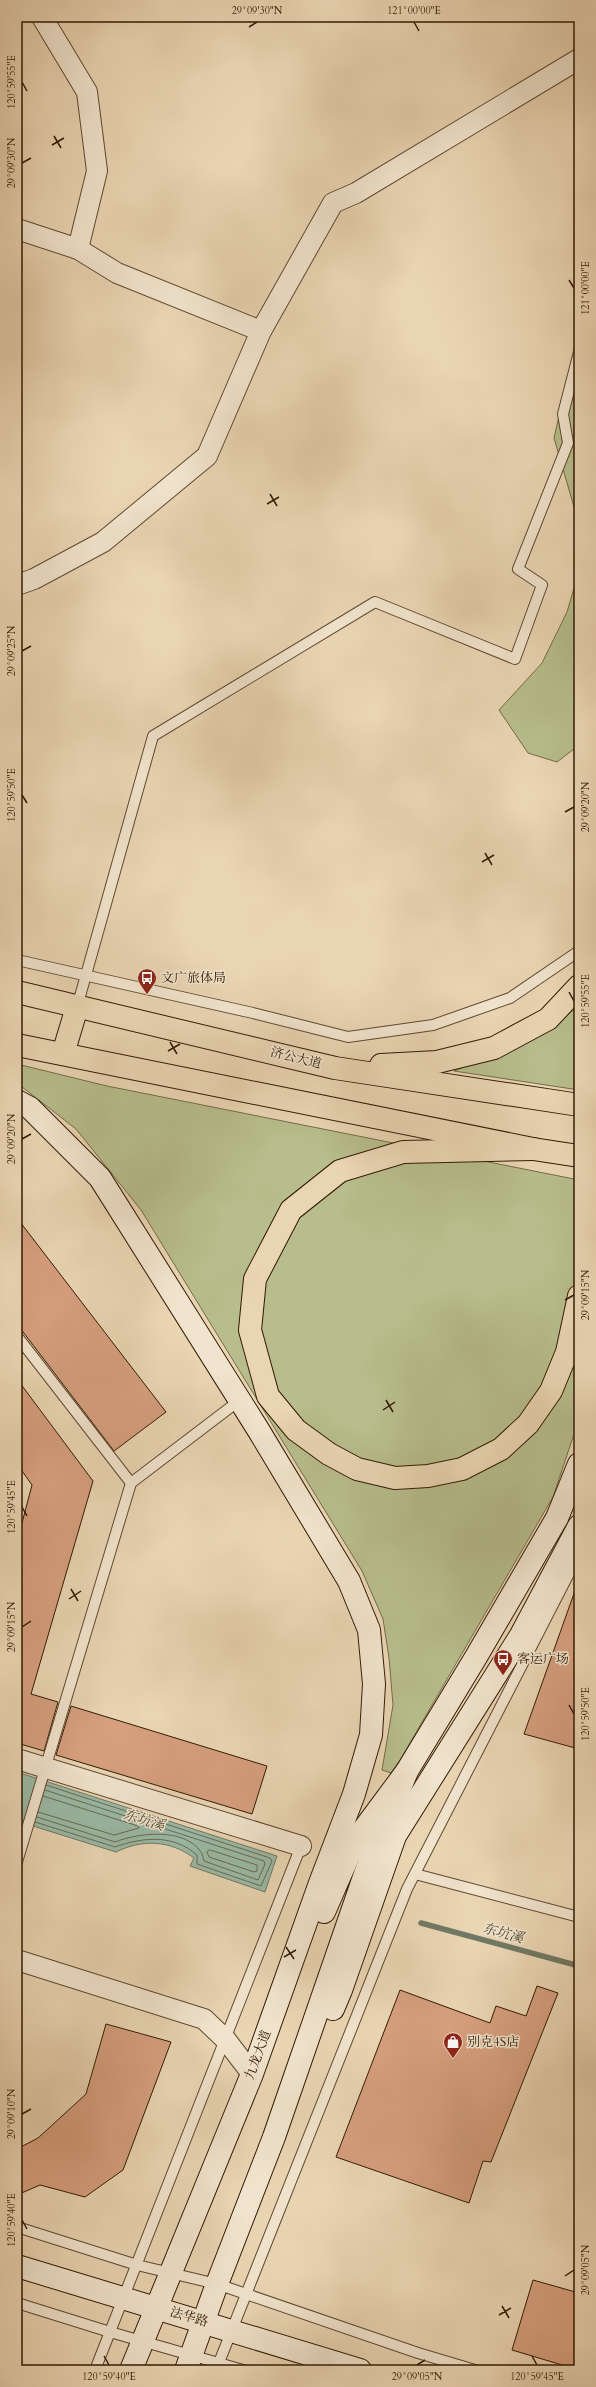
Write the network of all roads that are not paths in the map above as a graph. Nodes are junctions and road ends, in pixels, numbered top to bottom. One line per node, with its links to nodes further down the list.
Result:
1 (42, 17): 4 (street)
2 (579, 60): 5 (street)
3 (17, 229): 4 (street)
4 (78, 249): 5 (street)
5 (261, 331): 7 (street)
6 (579, 352): 10 (lane)
7 (17, 585)
8 (579, 951): 10 (lane)
9 (17, 960): 10 (lane)
10 (85, 976): 13 (lane)
11 (579, 986): 16 (main road)
12 (17, 992): 13 (main road, 济公大道)
13 (77, 1007): 15 (main road); 16 (main road, 济公大道)
14 (17, 1045): 15 (main road)
15 (63, 1054): 19 (main road)
16 (335, 1068): 18 (main road, 济公大道)
17 (17, 1101): 23 (main road, 九龙大道)
18 (579, 1105)
19 (533, 1149): 20 (main road); 21 (main road)
20 (579, 1156)
21 (579, 1296)
22 (17, 1336): 25 (lane)
23 (240, 1400): 25 (lane); 37 (main road, 九龙大道)
24 (579, 1464): 30 (main road)
25 (131, 1483): 29 (lane)
26 (579, 1526): 38 (main road)
27 (579, 1554): 33 (lane)
28 (17, 1759): 29 (street)
29 (47, 1768): 31 (street); 32 (lane)
30 (407, 1771): 37 (main road); 38 (main road)
31 (301, 1846): 36 (lane)
32 (17, 1862)
33 (415, 1874): 34 (lane); 44 (lane)
34 (579, 1918)
35 (17, 1960): 36 (street)
36 (226, 2040): 37 (street); 40 (lane)
37 (252, 2074): 42 (main road, 九龙大道)
38 (274, 2137): 43 (main road)
39 (17, 2226): 40 (lane)
40 (136, 2265): 42 (lane); 45 (lane)
41 (17, 2266): 45 (main road, 法华路)
42 (170, 2272): 43 (lane); 47 (main road, 九龙大道)
43 (217, 2284): 44 (lane); 48 (main road)
44 (246, 2294): 49 (lane); 58 (lane)
45 (123, 2299): 47 (main road, 法华路); 50 (lane)
46 (17, 2303): 50 (lane)
47 (156, 2308): 48 (main road, 法华路); 51 (main road, 九龙大道)
48 (204, 2321): 49 (main road, 法华路); 52 (main road)
49 (232, 2330): 53 (lane); 57 (main road, 法华路)
50 (110, 2332): 51 (lane); 54 (lane)
51 (142, 2341): 52 (lane); 55 (main road, 九龙大道)
52 (189, 2362): 53 (lane)
53 (217, 2366): 56 (lane)
54 (96, 2370)
55 (131, 2370)
56 (243, 2370)
57 (360, 2370)
58 (475, 2370)

